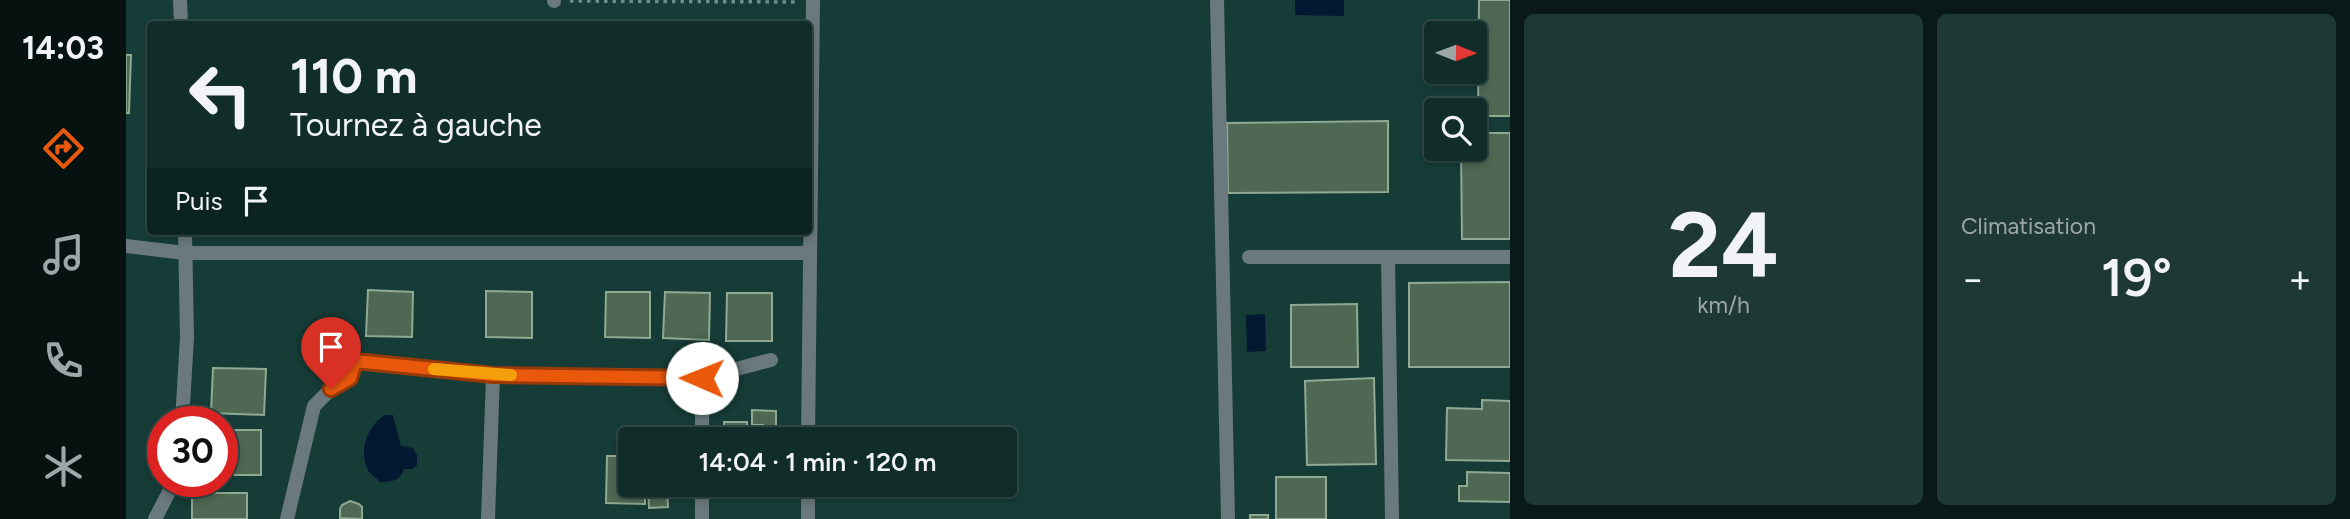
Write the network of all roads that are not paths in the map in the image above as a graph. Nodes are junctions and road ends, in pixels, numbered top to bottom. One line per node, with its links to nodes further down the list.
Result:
1 (180, 0): 4 (street)
2 (1217, 0): 28 (street)
3 (813, 1): 5 (street)
4 (181, 21)
5 (812, 64)
6 (185, 235): 9 (street)
7 (809, 235): 10 (street)
8 (126, 246): 9 (street)
9 (185, 253): 10 (street); 17 (street)
10 (809, 253): 19 (street)
11 (1249, 257): 12 (street)
12 (1388, 257): 13 (street); 29 (street)
13 (1510, 257)
14 (771, 360): 16 (street)
15 (493, 375): 16 (street); 24 (street); 25 (street)
16 (702, 378): 18 (street)
17 (183, 406)
18 (702, 427)
19 (808, 427)
20 (167, 497): 23 (street)
21 (702, 497): 26 (street)
22 (808, 497): 27 (street)
23 (155, 519)
24 (287, 519)
25 (488, 519)
26 (702, 519)
27 (808, 519)
28 (1228, 519)
29 (1392, 519)

